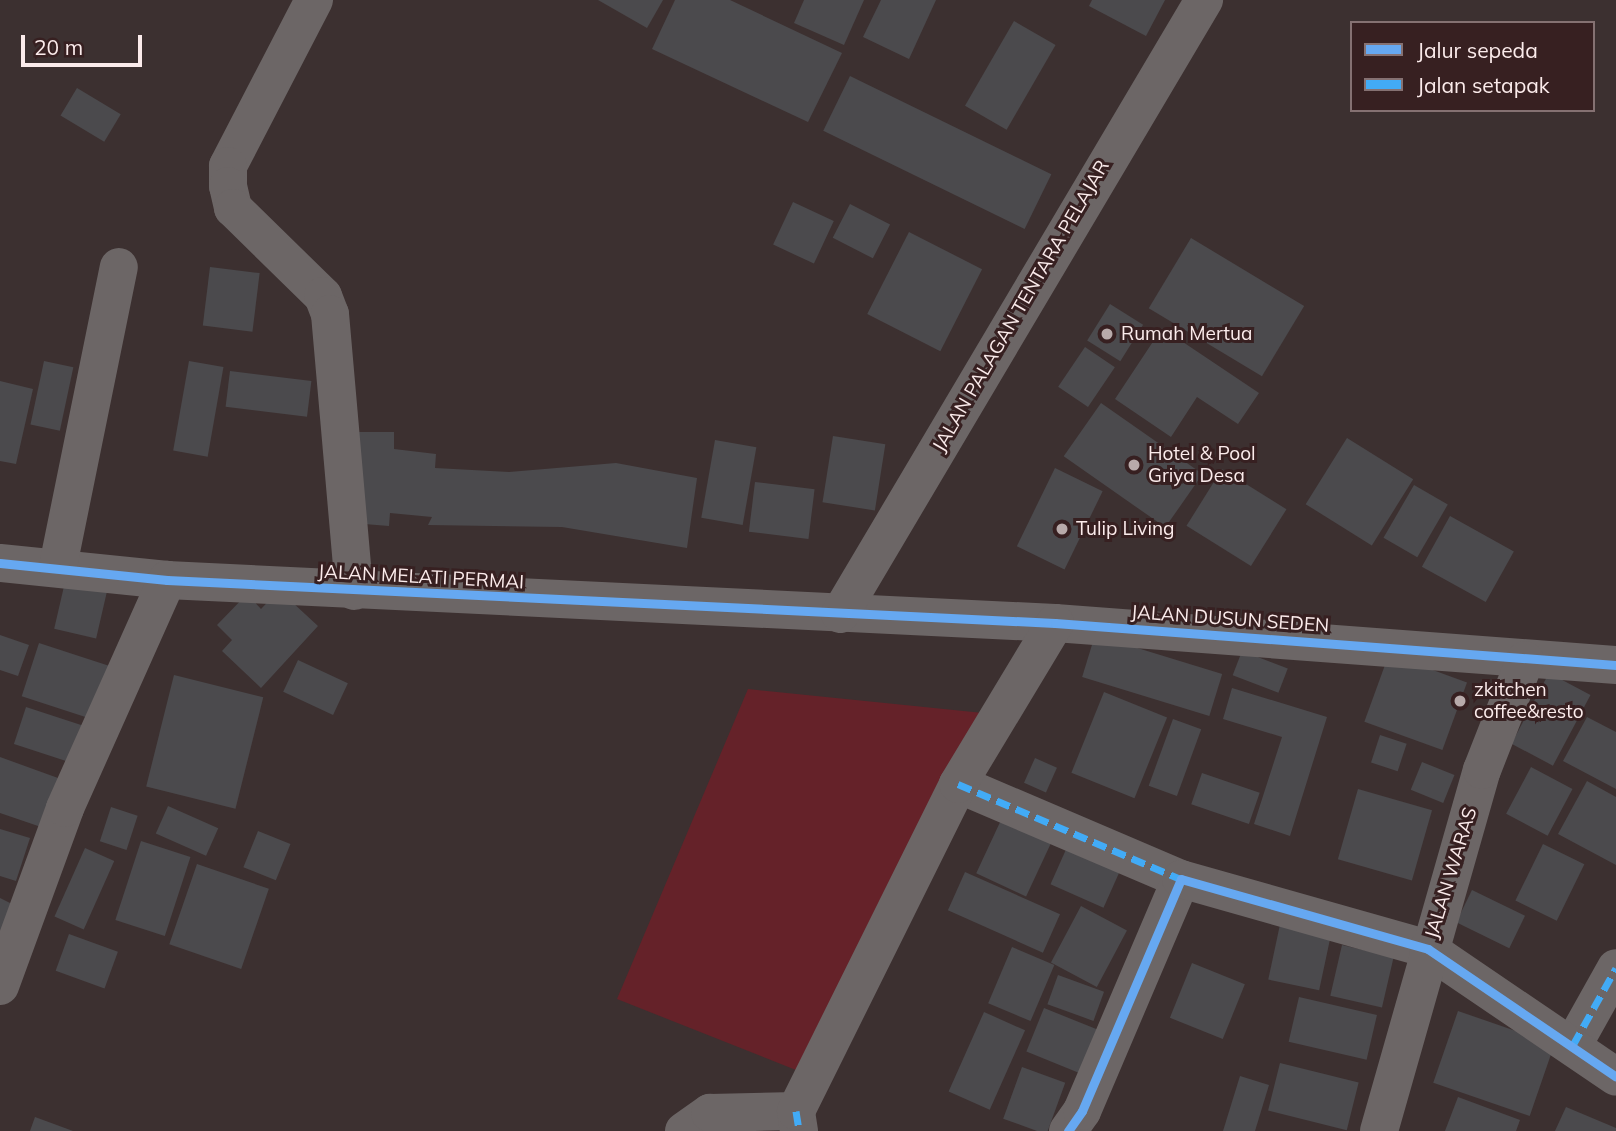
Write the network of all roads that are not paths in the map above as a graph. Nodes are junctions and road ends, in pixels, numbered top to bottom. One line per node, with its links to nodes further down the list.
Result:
1 (314, 0): 7 (street)
2 (1204, 0): 8 (street, JALAN PALAGAN TENTARA PELAJAR)
3 (119, 267): 5 (street)
4 (0, 563): 5 (street, JALAN MELATI PERMAI)
5 (58, 566): 6 (street, JALAN MELATI PERMAI)
6 (167, 580): 7 (street, JALAN MELATI PERMAI); 16 (street)
7 (354, 591): 8 (street, JALAN MELATI PERMAI)
8 (840, 614): 9 (street, JALAN DUSUN SEDEN)
9 (1055, 623): 10 (street, JALAN DUSUN SEDEN); 12 (street)
10 (1525, 660): 11 (street, JALAN DUSUN SEDEN); 14 (street, JALAN WARAS)
11 (1616, 665)
12 (958, 784): 13 (street); 19 (street)
13 (1181, 879): 14 (street); 21 (street)
14 (1428, 949): 17 (street); 22 (street, JALAN WARAS)
15 (1616, 968): 17 (street)
16 (0, 986)
17 (1573, 1045): 18 (street)
18 (1616, 1077)
19 (797, 1121): 20 (street)
20 (684, 1131)
21 (1068, 1131)
22 (1379, 1131)

